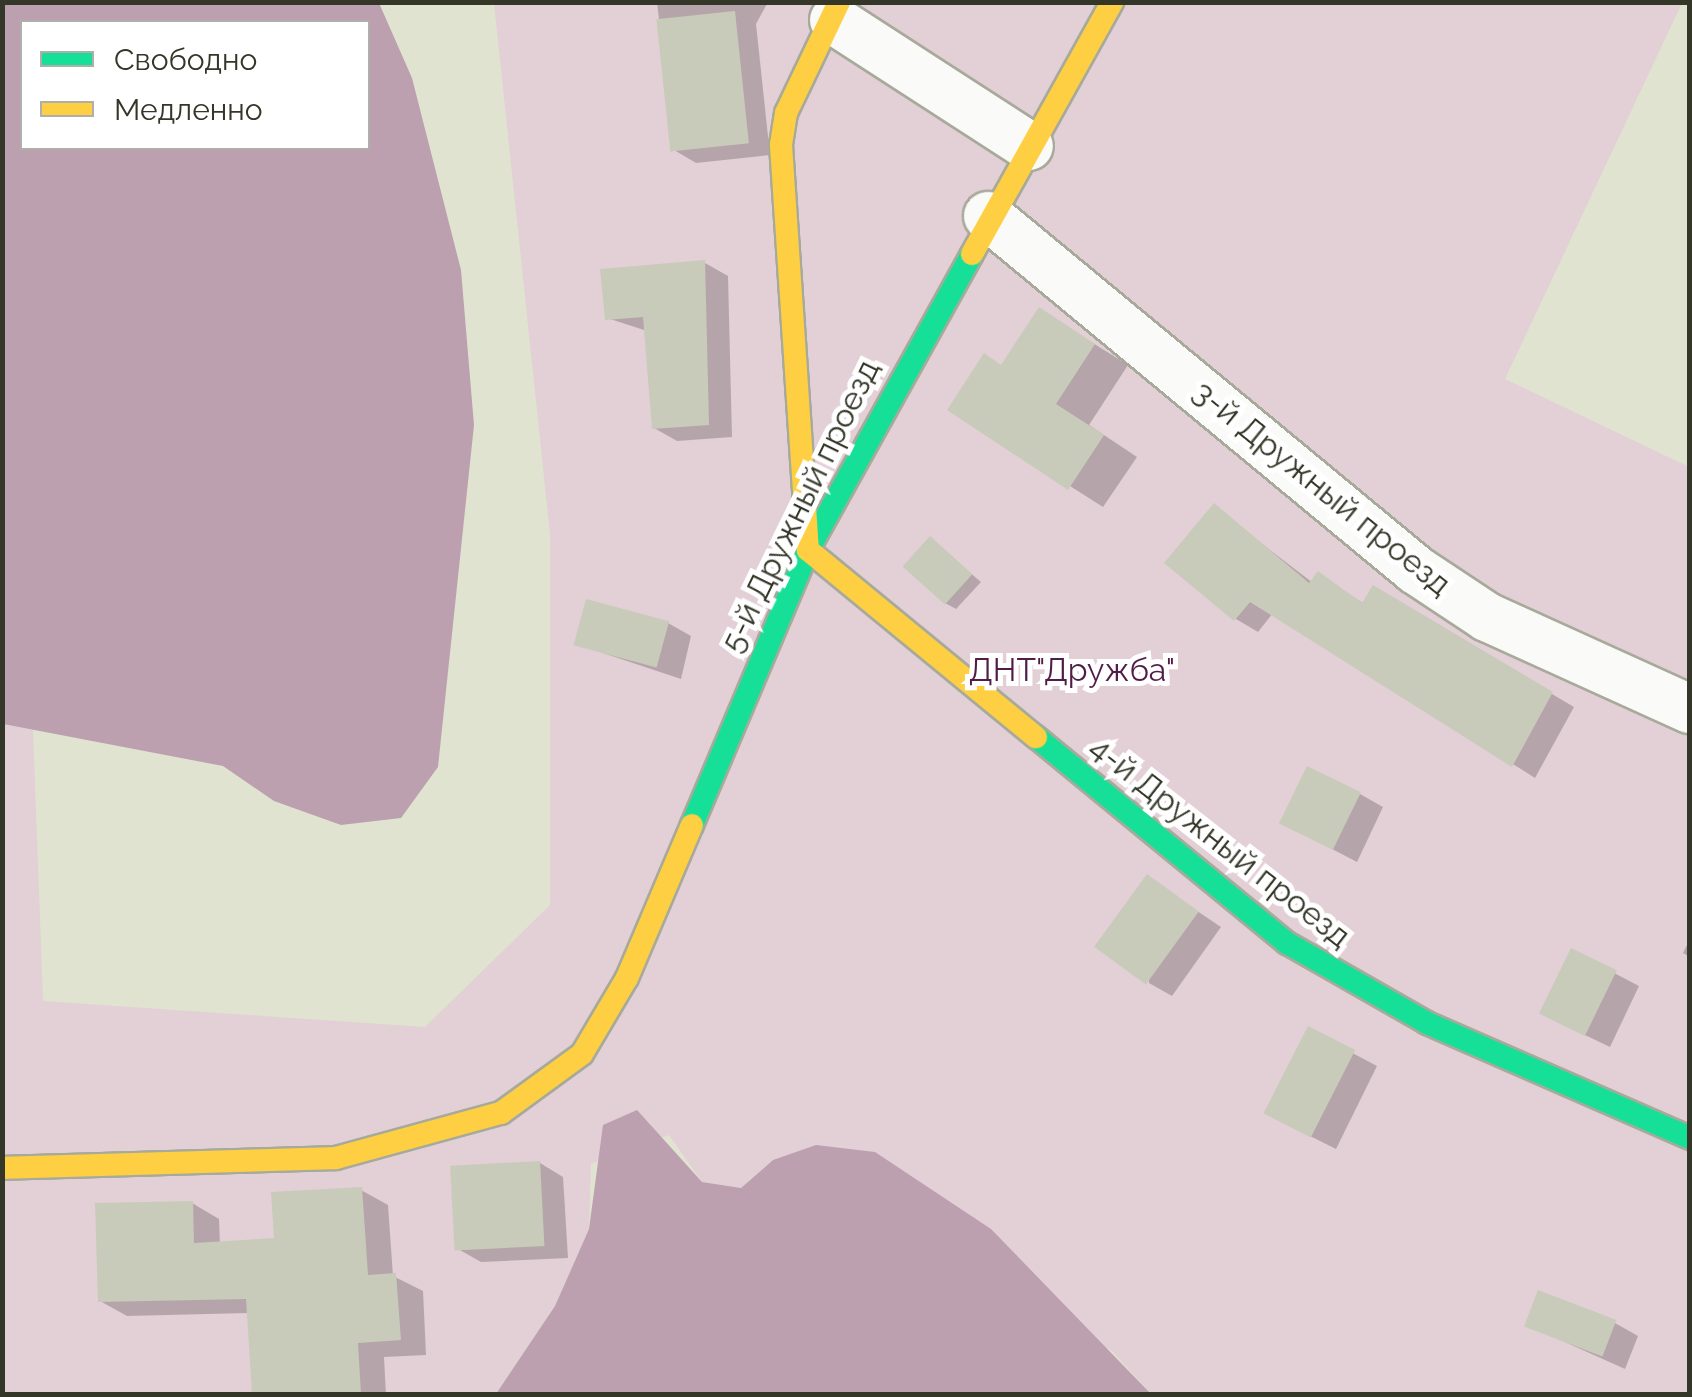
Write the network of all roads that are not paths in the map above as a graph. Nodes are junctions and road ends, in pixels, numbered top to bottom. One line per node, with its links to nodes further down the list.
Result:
1 (1112, 2): 3 (street, 5-й Дружный проезд)
2 (836, 11): 3 (street); 5 (street)
3 (1029, 146): 4 (street, 5-й Дружный проезд)
4 (988, 216): 5 (street, 5-й Дружный проезд); 6 (street, 3-й Дружный проезд)
5 (808, 550): 7 (street, 4-й Дружный проезд); 8 (street, 5-й Дружный проезд)
6 (1690, 709)
7 (1690, 1138)
8 (2, 1168)

